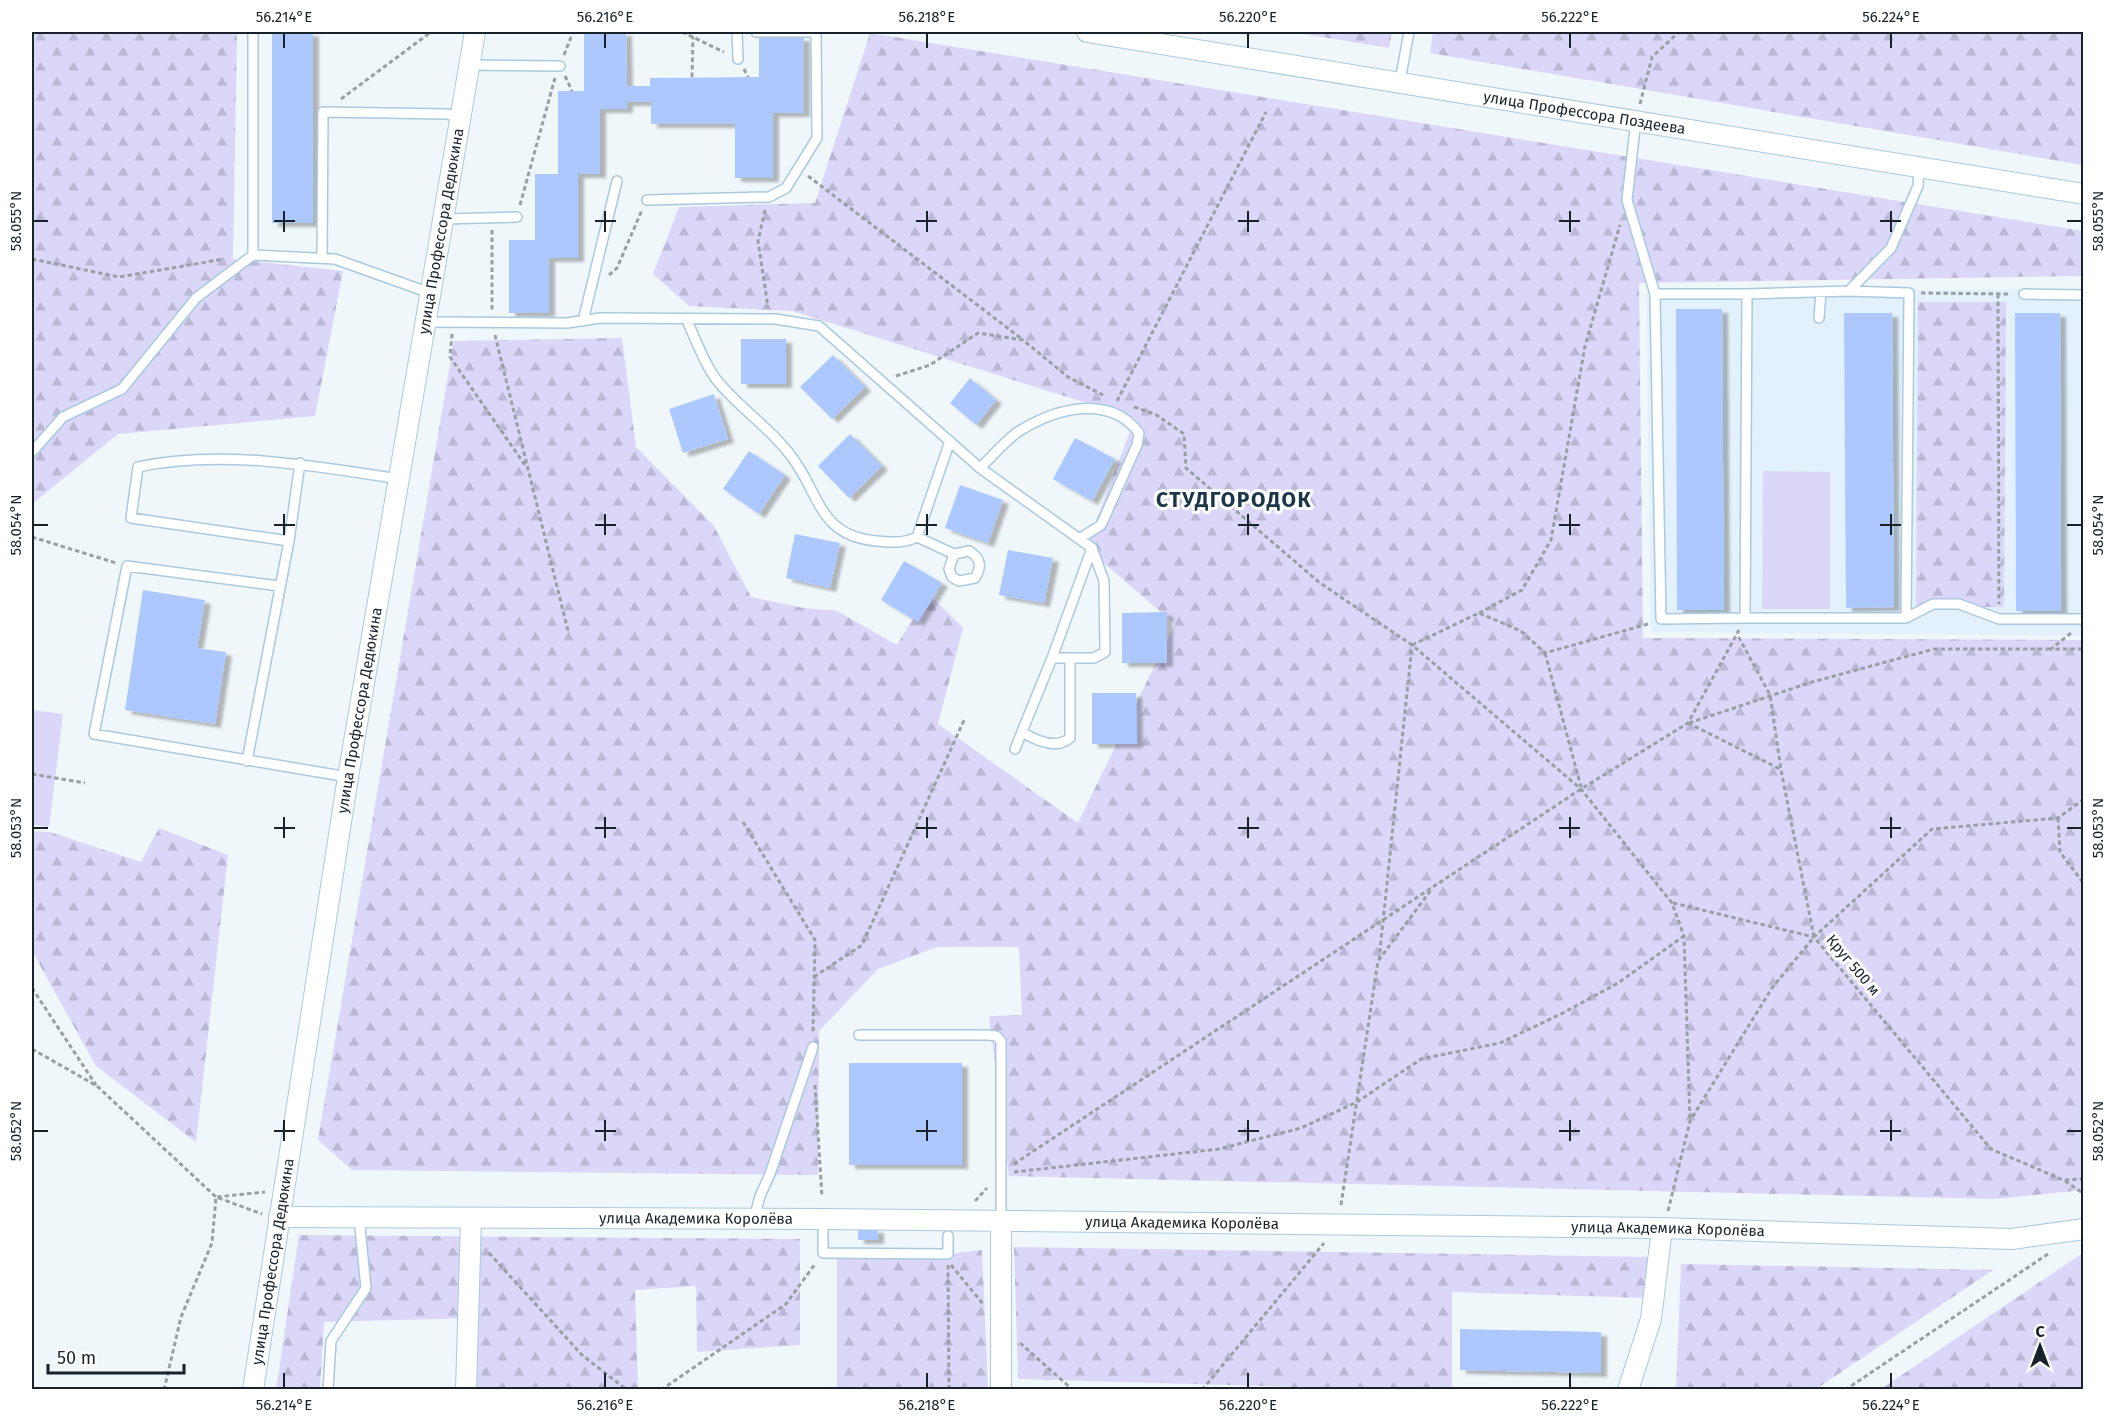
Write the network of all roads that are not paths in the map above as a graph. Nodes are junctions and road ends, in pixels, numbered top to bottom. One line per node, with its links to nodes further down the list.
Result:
1 (253, 32): 19 (lane)
2 (475, 32): 8 (street, улица Профессора Дедюкина)
3 (737, 32): 7 (lane)
4 (756, 32): 16 (lane)
5 (1087, 32): 10 (street, улица Профессора Поздеева)
6 (1409, 32): 10 (lane)
7 (738, 59)
8 (469, 65): 9 (lane); 11 (street, улица Профессора Дедюкина)
9 (560, 66)
10 (1400, 81): 12 (street, улица Профессора Поздеева)
11 (459, 118): 18 (street, улица Профессора Дедюкина); 20 (lane)
12 (1636, 119): 13 (street, улица Профессора Поздеева); 24 (lane)
13 (1919, 166): 15 (street, улица Профессора Поздеева); 21 (lane)
14 (617, 181): 30 (lane)
15 (2084, 194)
16 (646, 200)
17 (517, 217): 18 (lane)
18 (444, 219): 23 (street, улица Профессора Дедюкина)
19 (253, 255): 20 (lane); 33 (lane)
20 (322, 258): 23 (lane)
21 (1849, 291): 22 (lane); 44 (lane)
22 (1821, 292): 25 (lane); 28 (lane)
23 (430, 293): 31 (street, улица Профессора Дедюкина)
24 (1656, 294): 25 (lane); 43 (lane)
25 (1747, 294): 43 (lane)
26 (2024, 294): 27 (lane)
27 (2084, 295)
28 (1819, 318)
29 (686, 319): 30 (lane); 32 (lane); 37 (lane)
30 (583, 321): 31 (lane)
31 (425, 322): 36 (street, улица Профессора Дедюкина)
32 (950, 441): 35 (lane); 37 (lane)
33 (32, 452)
34 (300, 463): 36 (lane); 39 (lane); 39 (lane)
35 (980, 468): 38 (lane); 38 (lane)
36 (399, 479): 51 (street, улица Профессора Дедюкина)
37 (917, 537): 41 (lane)
38 (1079, 539): 40 (lane)
39 (289, 541): 42 (lane)
40 (1092, 548): 46 (lane); 47 (lane)
41 (954, 554)
42 (279, 586): 50 (lane); 50 (lane)
43 (1745, 618): 44 (lane)
44 (1906, 618): 45 (lane)
45 (2084, 619)
46 (1052, 658): 47 (lane); 48 (lane)
47 (1070, 658): 48 (lane)
48 (1022, 732): 49 (lane)
49 (1015, 749)
50 (247, 761): 51 (lane)
51 (348, 777): 54 (street, улица Профессора Дедюкина)
52 (859, 1035): 58 (lane)
53 (813, 1047): 56 (lane)
54 (273, 1216): 55 (street, улица Академика Королёва); 63 (street, улица Профессора Дедюкина)
55 (359, 1217): 60 (street, улица Академика Королёва); 64 (lane)
56 (754, 1219): 57 (street, улица Академика Королёва); 60 (street, улица Академика Королёва)
57 (823, 1219): 58 (street, улица Академика Королёва); 62 (lane)
58 (1001, 1221): 59 (street, улица Академика Королёва); 66 (street)
59 (1665, 1222): 61 (street, улица Академика Королёва); 67 (street)
60 (471, 1226): 65 (street)
61 (2084, 1229)
62 (948, 1236)
63 (253, 1389)
64 (328, 1389)
65 (466, 1389)
66 (1001, 1389)
67 (1628, 1389)

